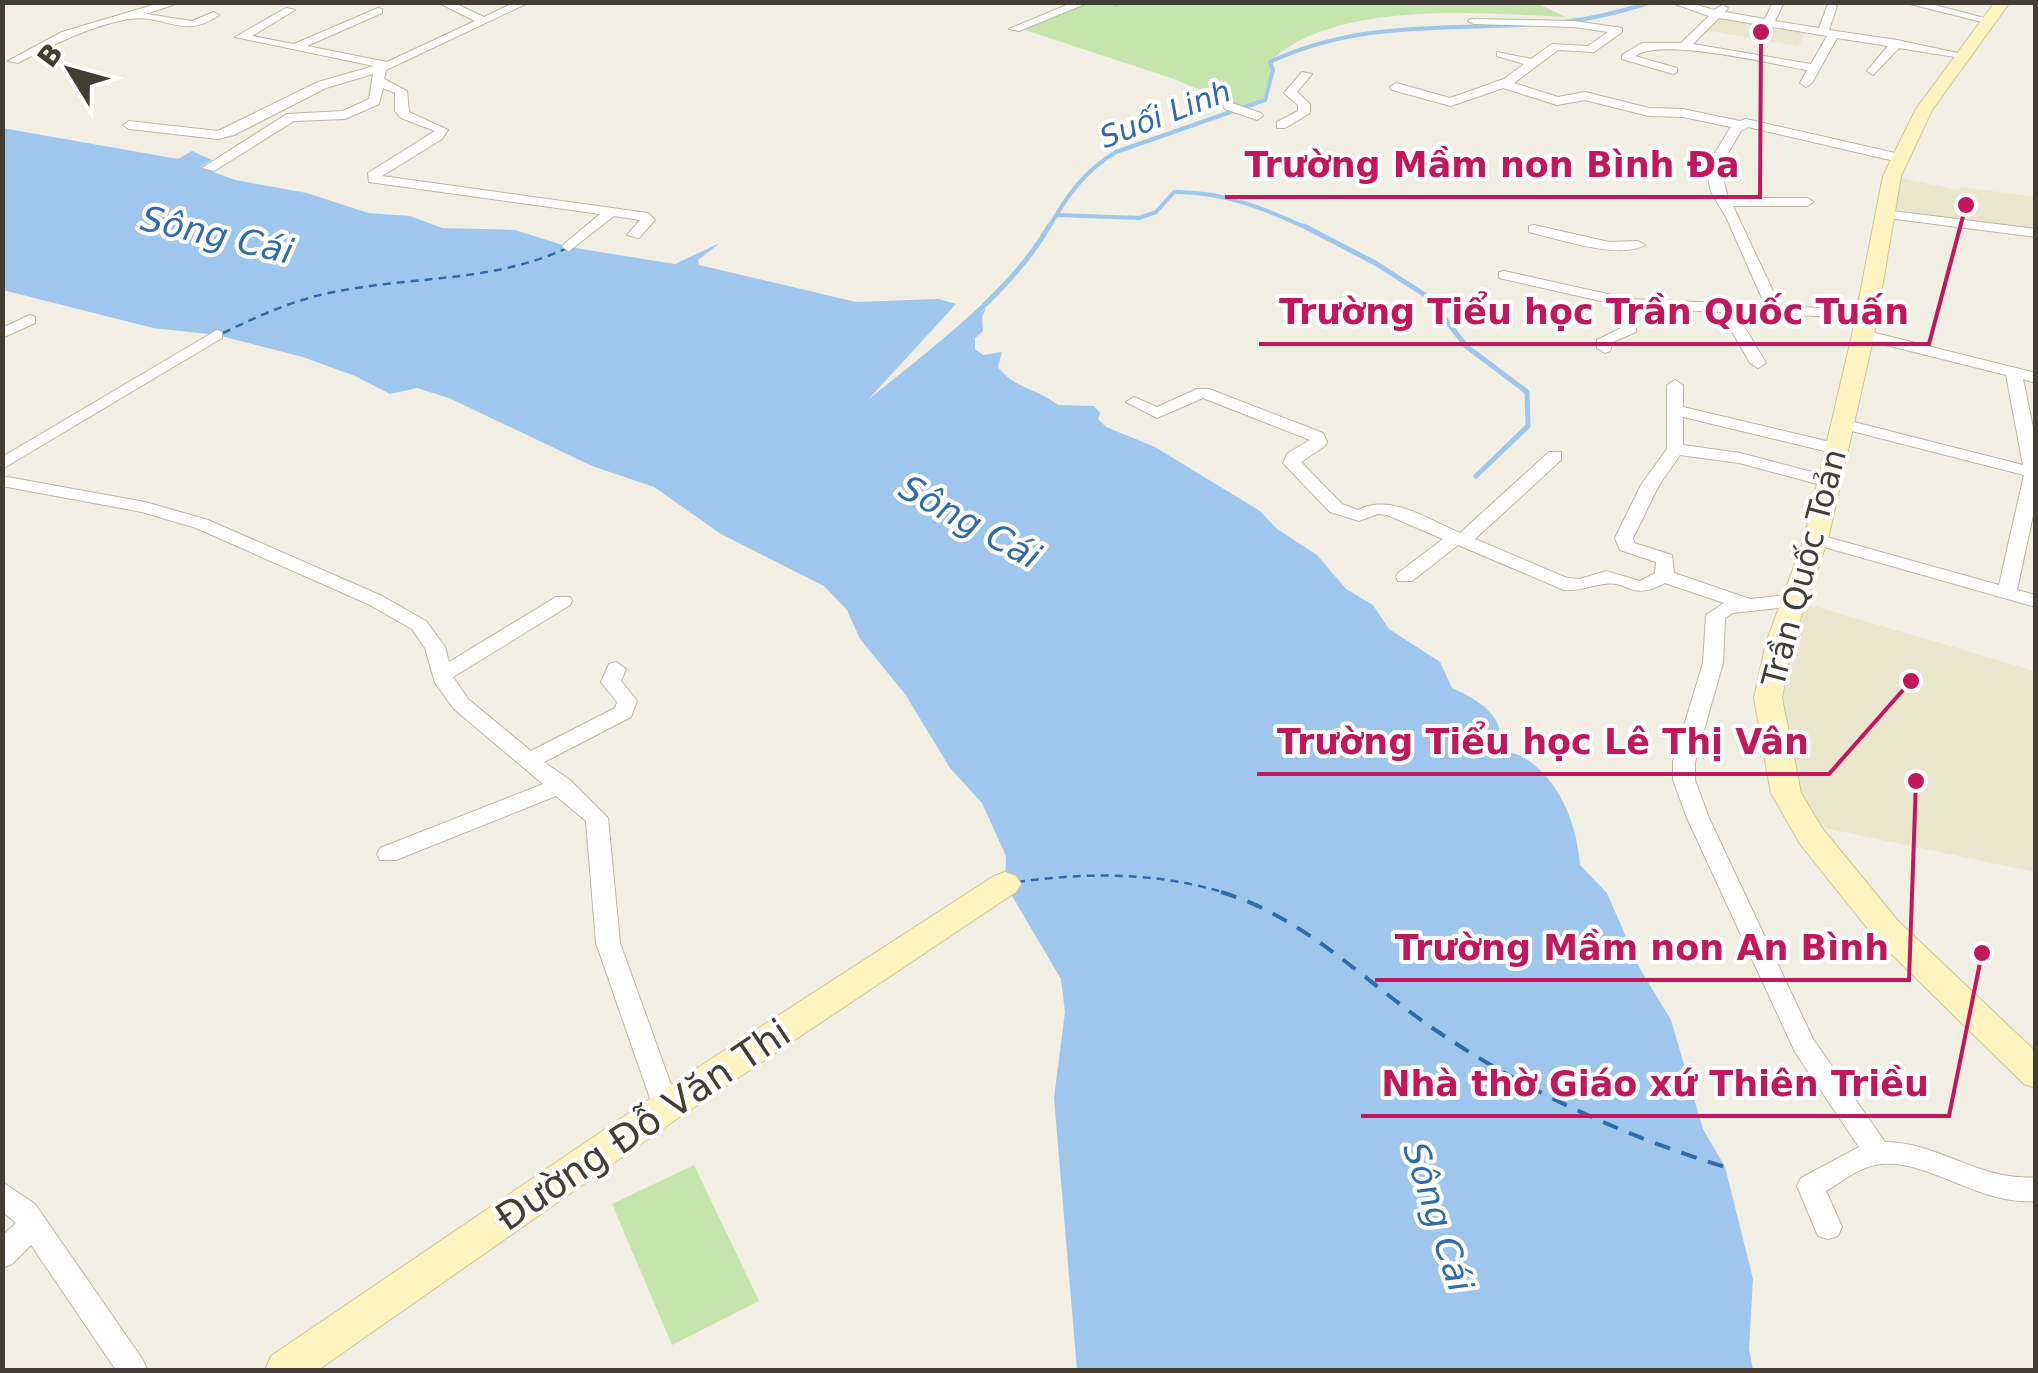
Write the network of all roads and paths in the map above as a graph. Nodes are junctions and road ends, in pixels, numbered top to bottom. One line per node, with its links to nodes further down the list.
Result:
1 (176, 2): 16 (street)
2 (442, 2): 20 (street)
3 (525, 2): 20 (street)
4 (1085, 2): 22 (street)
5 (1105, 2): 6 (street)
6 (1117, 2)
7 (1730, 2): 15 (street)
8 (1778, 2): 21 (street)
9 (1675, 3): 15 (street)
10 (1911, 4): 14 (street); 18 (street)
11 (1832, 6): 23 (street)
12 (290, 10): 27 (street)
13 (378, 10): 27 (street)
14 (1997, 12): 31 (main road, Trần Quốc Toản)
15 (1715, 14): 21 (street); 26 (street)
16 (132, 15): 17 (street); 34 (street)
17 (214, 15)
18 (1902, 16)
19 (1474, 20): 24 (street)
20 (484, 21): 38 (street)
21 (1769, 22): 23 (street)
22 (1015, 29)
23 (1829, 32): 25 (street); 36 (street)
24 (1602, 43): 28 (street); 29 (street)
25 (1897, 43): 31 (street); 39 (street)
26 (1684, 46): 29 (street); 36 (street)
27 (300, 48): 33 (street); 38 (street)
28 (1551, 50): 32 (street); 35 (street)
29 (1636, 50): 37 (street)
30 (1501, 54): 35 (street)
31 (1961, 55): 50 (main road, Trần Quốc Toản)
32 (1583, 58)
33 (280, 59)
34 (14, 60)
35 (1532, 63): 42 (street)
36 (1816, 68): 41 (street)
37 (1673, 70)
38 (383, 71): 49 (street); 51 (street); 54 (street)
39 (1873, 72)
40 (1306, 74): 47 (street)
41 (1806, 83)
42 (1504, 84): 43 (street); 48 (street)
43 (1396, 87)
44 (1229, 106): 46 (street)
45 (1721, 106): 48 (street)
46 (1257, 116)
47 (1281, 124)
48 (1741, 124): 50 (street); 52 (street)
49 (129, 125)
50 (1899, 158): 55 (main road, Trần Quốc Toản)
51 (208, 168)
52 (1724, 202): 53 (street); 64 (street)
53 (1807, 202)
54 (612, 211): 58 (street); 60 (street)
55 (1884, 214): 57 (street); 66 (main road, Trần Quốc Toản)
56 (1534, 229): 59 (street)
57 (2036, 233)
58 (634, 235)
59 (1638, 246)
60 (569, 247)
61 (1504, 275): 62 (street)
62 (1630, 302): 63 (street); 69 (street)
63 (1727, 310): 64 (street); 70 (street)
64 (1774, 310): 66 (street)
65 (30, 320): 67 (street)
66 (1864, 325): 71 (street); 76 (main road, Trần Quốc Toản)
67 (2, 334)
68 (217, 336): 79 (street)
69 (1605, 348)
70 (1758, 364)
71 (2013, 370): 72 (street); 80 (street)
72 (2036, 378)
73 (1674, 385): 75 (street)
74 (1134, 402): 83 (street)
75 (1674, 410): 76 (street); 77 (street)
76 (1839, 437): 80 (street); 82 (main road, Trần Quốc Toản)
77 (1675, 449): 82 (street); 85 (street)
78 (1555, 456): 83 (street)
79 (2, 464)
80 (2034, 472): 87 (street)
81 (2, 481): 93 (street)
82 (1829, 482): 84 (main road, Trần Quốc Toản)
83 (1459, 539): 85 (street); 86 (street)
84 (1816, 539): 87 (street); 88 (main road, Trần Quốc Toản)
85 (1664, 576): 91 (street)
86 (1405, 578)
87 (2008, 593): 90 (street)
88 (1794, 600): 91 (street); 98 (main road, Trần Quốc Toản)
89 (563, 601): 93 (street)
90 (2036, 601)
91 (1747, 605): 100 (street)
92 (616, 669): 94 (street)
93 (442, 674): 94 (street)
94 (531, 760): 95 (street)
95 (562, 785): 96 (street); 99 (street)
96 (388, 854)
97 (1006, 884): 99 (main road, Đường Đỗ Văn Thi)
98 (2036, 1074)
99 (666, 1107): 107 (main road, Đường Đỗ Văn Thi)
100 (1878, 1152): 101 (street); 104 (street)
101 (2036, 1189)
102 (2, 1194): 103 (street)
103 (34, 1225): 105 (street); 106 (street)
104 (1828, 1227)
105 (2, 1255)
106 (133, 1370)
107 (285, 1370)

